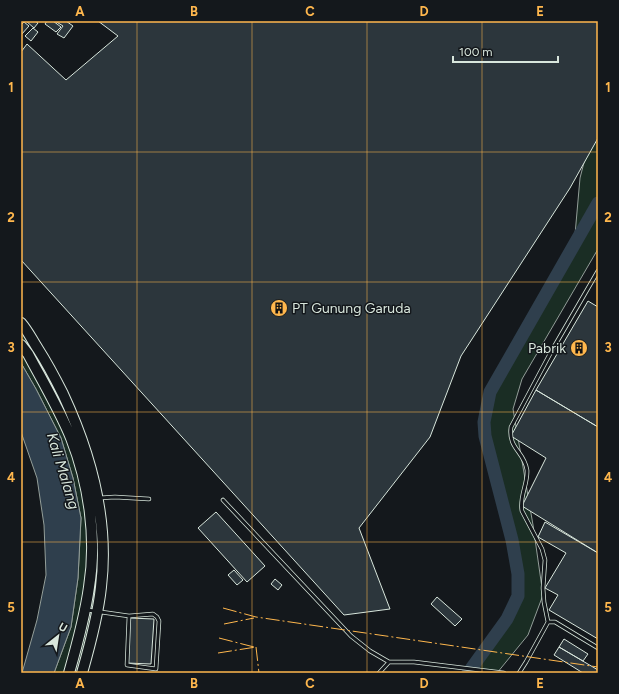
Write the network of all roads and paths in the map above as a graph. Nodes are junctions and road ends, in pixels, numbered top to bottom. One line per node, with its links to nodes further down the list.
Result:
1 (598, 271): 14 (lane)
2 (21, 323): 4 (main road)
3 (21, 345): 5 (main road)
4 (38, 349): 5 (main road); 6 (main road)
5 (28, 354): 7 (main road)
6 (71, 411): 7 (main road); 8 (main road)
7 (61, 415): 8 (main road)
8 (93, 499): 9 (lane); 11 (main road); 12 (main road)
9 (149, 499)
10 (223, 500): 16 (lane)
11 (86, 610): 12 (lane); 18 (main road)
12 (97, 612): 13 (lane); 19 (main road)
13 (129, 616): 17 (lane); 17 (lane)
14 (548, 622): 15 (lane); 22 (lane)
15 (598, 648)
16 (389, 662): 20 (lane); 21 (lane)
17 (156, 671)
18 (69, 673)
19 (82, 673)
20 (379, 673)
21 (504, 673)
22 (519, 673)

